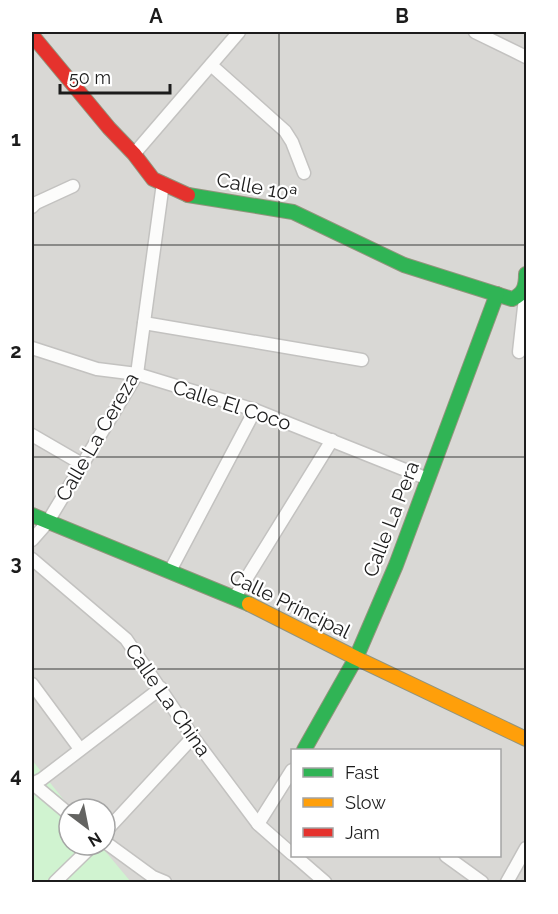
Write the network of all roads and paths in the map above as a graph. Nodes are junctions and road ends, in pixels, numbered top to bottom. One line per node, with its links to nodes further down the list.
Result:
1 (239, 32): 5 (street)
2 (475, 32): 4 (street)
3 (32, 35): 6 (street, Calle 10ª)
4 (526, 57)
5 (211, 64): 6 (street); 7 (street)
6 (134, 154): 8 (street, Calle 10ª)
7 (304, 173)
8 (163, 183): 13 (street, Calle 10ª); 14 (street, Calle La Cereza)
9 (73, 186): 10 (street)
10 (32, 207)
11 (526, 274): 12 (street)
12 (526, 289): 13 (street, Calle 10ª); 16 (street)
13 (497, 294): 23 (street, Calle La Pera)
14 (144, 323): 17 (street); 18 (street, Calle La Cereza)
15 (32, 348): 18 (street, Calle El Coco)
16 (519, 352)
17 (362, 360)
18 (137, 374): 19 (street, Calle El Coco); 22 (street, Calle La Cereza)
19 (255, 410): 21 (street, Calle El Coco); 28 (street)
20 (32, 435): 22 (street)
21 (332, 440): 23 (street, Calle El Coco); 29 (street)
22 (82, 464): 25 (street, Calle La Cereza)
23 (428, 479): 30 (street, Calle La Pera)
24 (32, 515): 25 (street, Calle Principal)
25 (47, 523): 26 (street, Calle La Cereza); 28 (street, Calle Principal)
26 (32, 540)
27 (32, 559): 32 (street, Calle La China)
28 (170, 571): 29 (street, Calle Principal)
29 (235, 597): 30 (street, Calle Principal)
30 (356, 658): 34 (street, Calle Principal); 36 (street, Calle La Pera)
31 (32, 684): 35 (street)
32 (161, 688): 33 (street, Calle La China); 35 (street)
33 (193, 737): 40 (street); 41 (street, Calle La China)
34 (526, 738)
35 (80, 749): 38 (street)
36 (306, 749)
37 (291, 772): 41 (street)
38 (32, 783): 39 (street)
39 (57, 804)
40 (117, 819)
41 (258, 824): 44 (street, Calle La China)
42 (526, 848): 52 (street)
43 (117, 852): 49 (street)
44 (291, 852)
45 (81, 857): 48 (street)
46 (296, 857): 50 (street, Calle La China)
47 (449, 857): 51 (street)
48 (55, 882)
49 (165, 882)
50 (326, 882)
51 (482, 882)
52 (507, 882)

